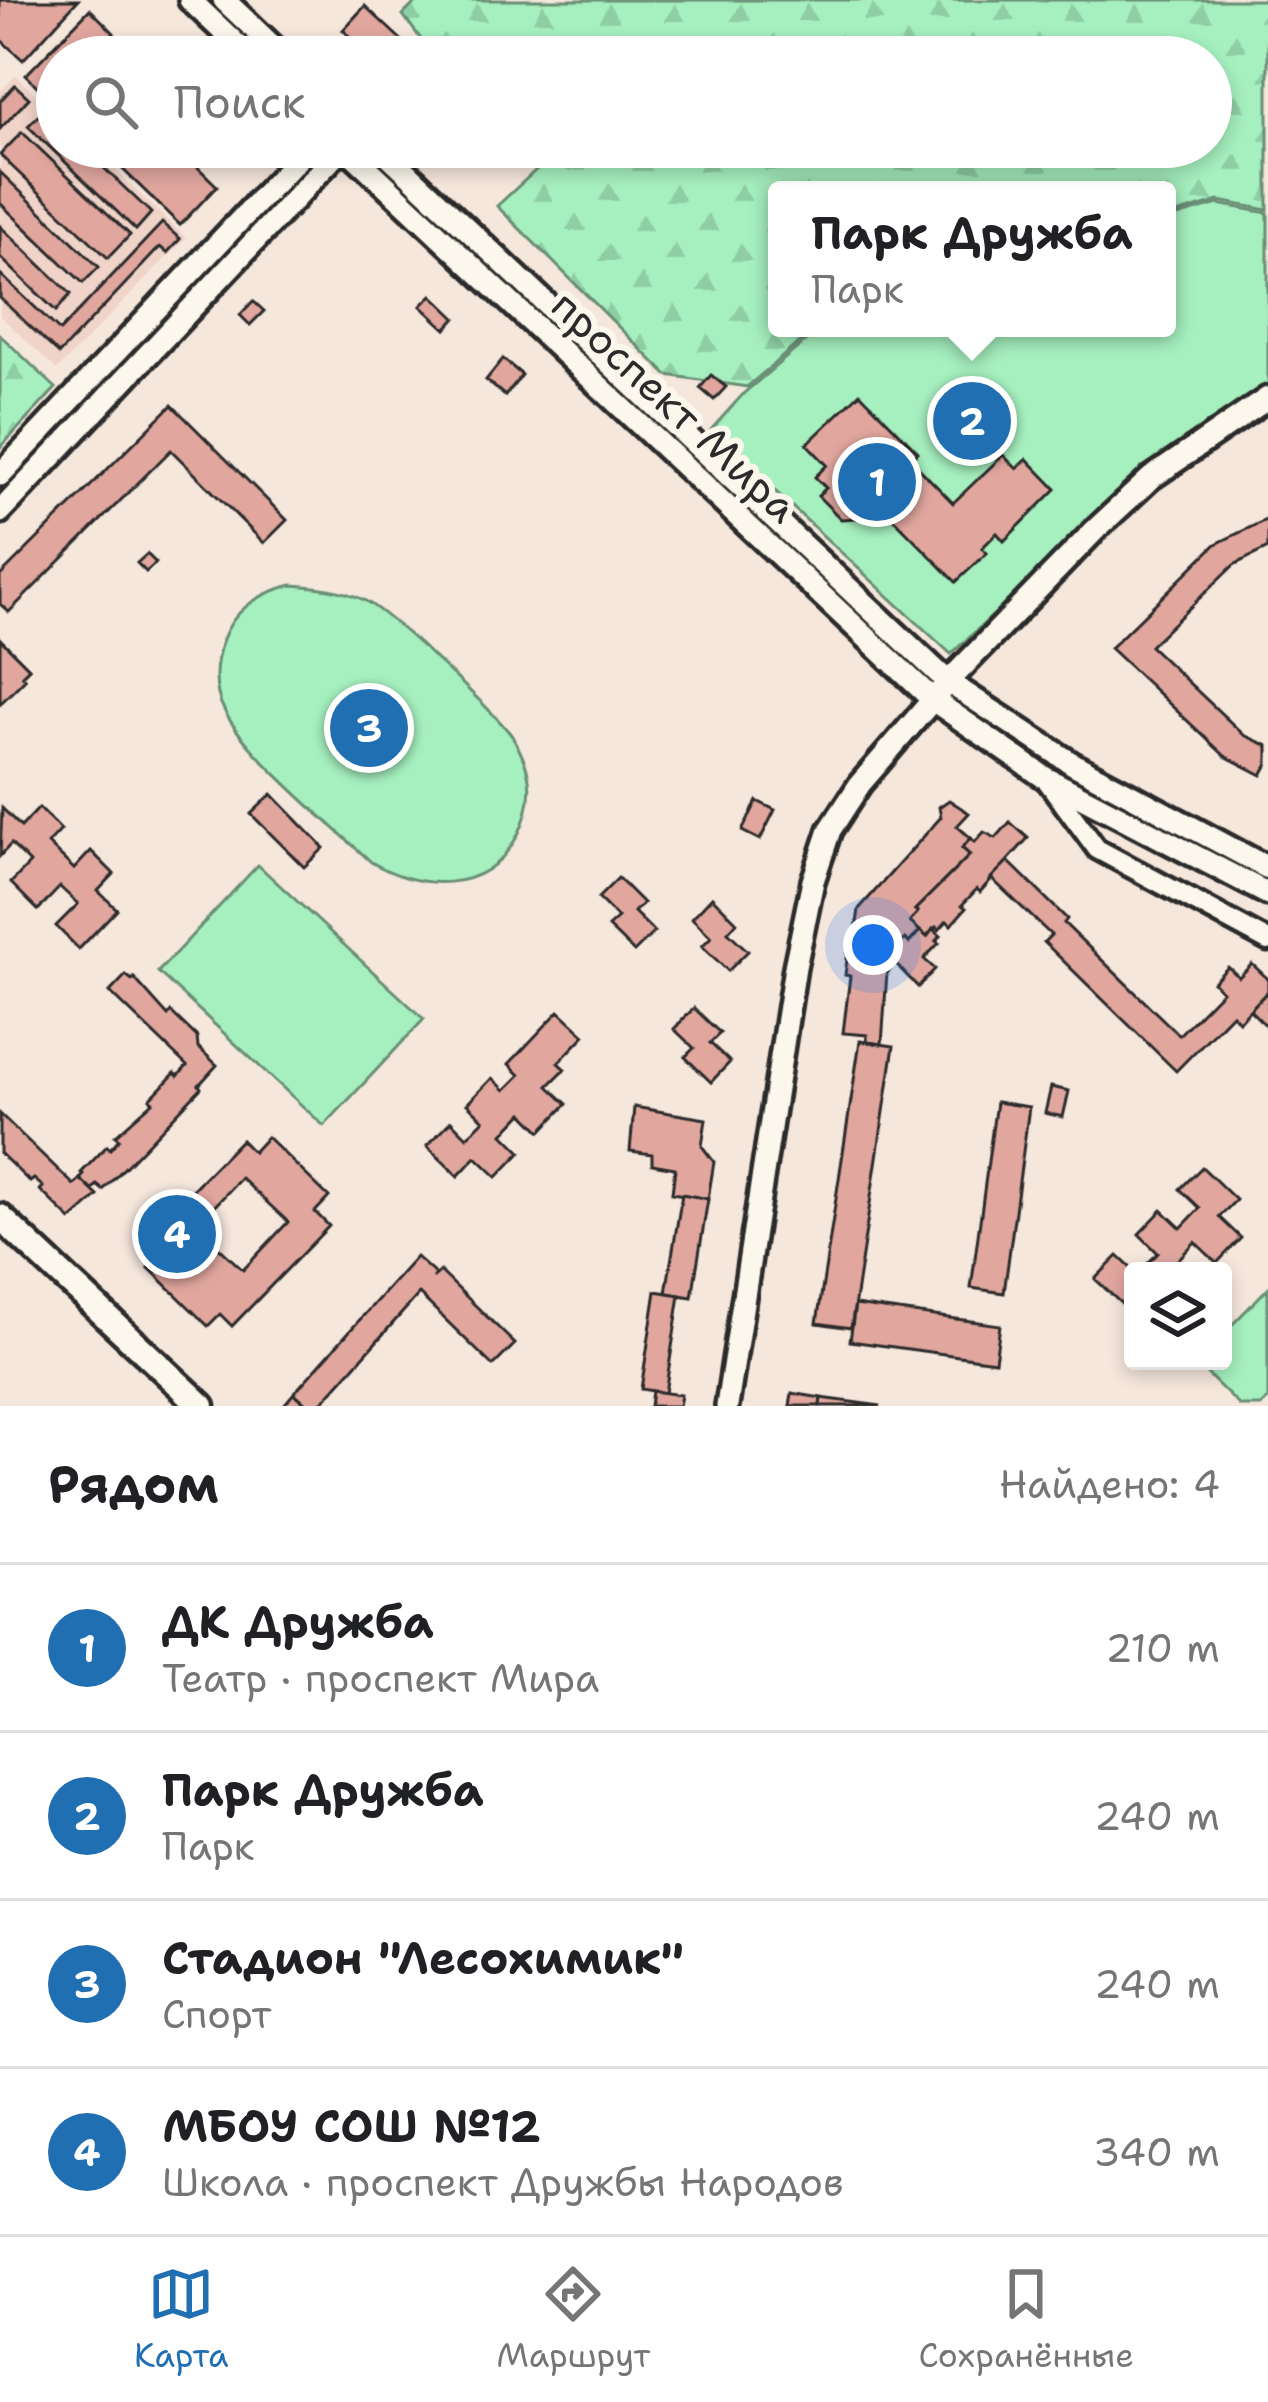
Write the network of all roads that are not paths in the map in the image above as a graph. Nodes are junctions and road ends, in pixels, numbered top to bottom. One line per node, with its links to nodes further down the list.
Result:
1 (190, 0): 3 (street)
2 (224, 0): 4 (street)
3 (228, 36)
4 (262, 36)
5 (289, 168): 10 (street)
6 (324, 168): 11 (street)
7 (366, 168): 13 (street, проспект Мира)
8 (402, 168): 12 (street, проспект Мира)
9 (1268, 398): 12 (street)
10 (0, 475)
11 (0, 512)
12 (948, 682): 13 (street); 15 (street, проспект Мира)
13 (933, 700): 14 (street, проспект Мира); 20 (street)
14 (1044, 777): 16 (street, проспект Мира); 17 (street)
15 (1268, 868)
16 (1268, 894)
17 (1268, 941)
18 (0, 1217): 19 (main road)
19 (202, 1406)
20 (727, 1406)

